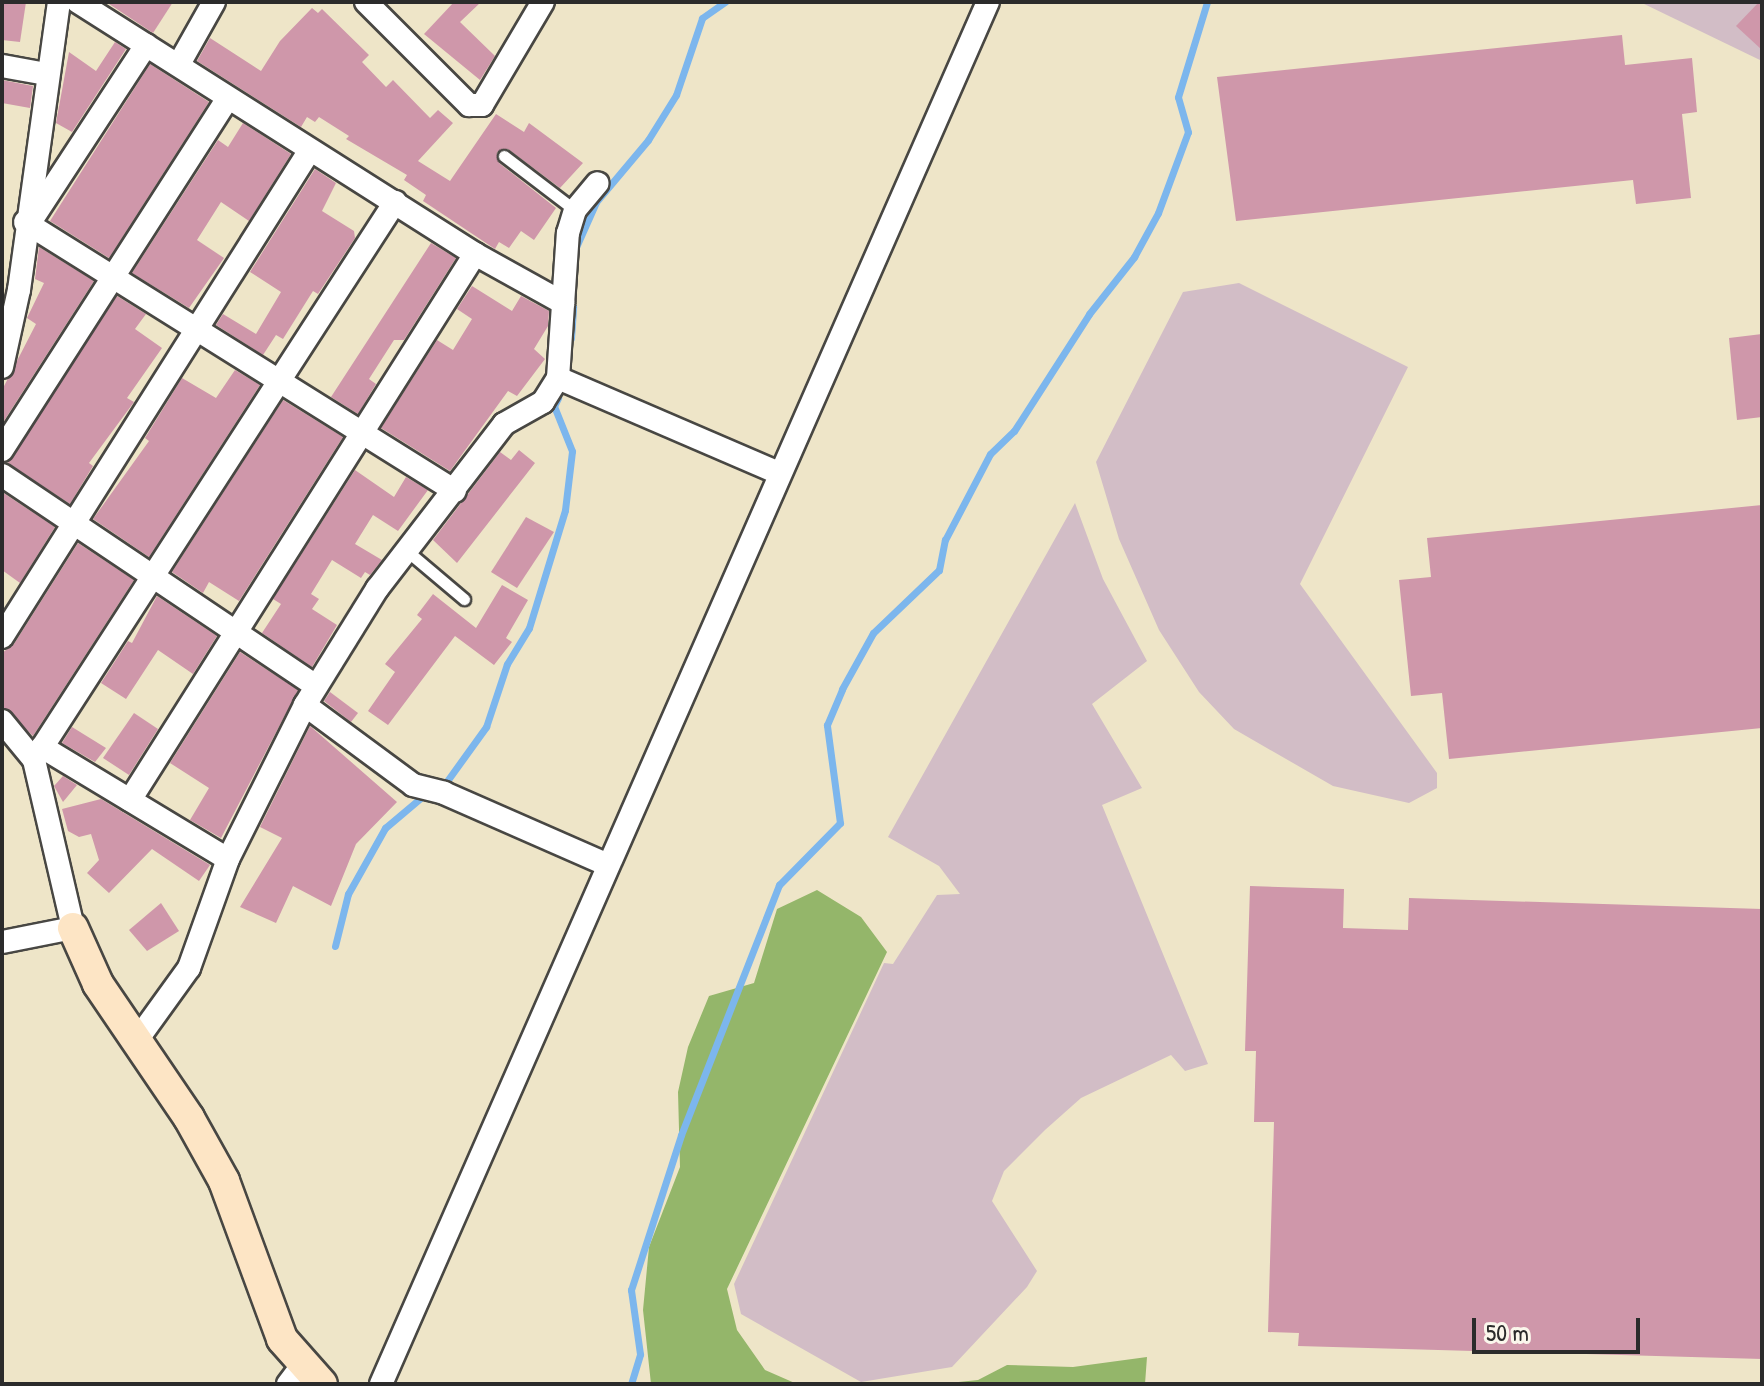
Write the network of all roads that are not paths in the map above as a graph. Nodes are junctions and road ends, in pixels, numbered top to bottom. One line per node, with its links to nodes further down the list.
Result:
1 (59, 2): 10 (street)
2 (78, 2): 7 (street)
3 (214, 2): 8 (street)
4 (366, 2): 5 (street)
5 (543, 2)
6 (988, 2): 27 (street)
7 (146, 45): 8 (street); 17 (street)
8 (179, 64): 11 (street)
9 (2, 66): 10 (street)
10 (46, 74): 17 (street)
11 (228, 98): 12 (street); 19 (street)
12 (310, 150): 15 (street); 21 (street)
13 (504, 156): 16 (lane)
14 (598, 183): 16 (street)
15 (395, 202): 18 (street); 24 (street)
16 (575, 210): 20 (street)
17 (27, 223): 19 (street); 22 (street)
18 (475, 254): 20 (street); 25 (street)
19 (113, 280): 21 (street); 26 (street)
20 (563, 303): 23 (street)
21 (197, 334): 24 (street); 30 (street)
22 (2, 367)
23 (558, 378): 27 (street); 29 (street)
24 (280, 386): 25 (street); 32 (street)
25 (363, 436): 29 (street); 34 (street)
26 (2, 450)
27 (779, 473): 41 (street)
28 (2, 475): 30 (street)
29 (455, 491): 31 (street)
30 (74, 522): 32 (street); 35 (street)
31 (406, 550): 33 (lane); 36 (street)
32 (153, 576): 34 (street); 38 (street)
33 (464, 599)
34 (238, 633): 36 (street); 39 (street)
35 (2, 637)
36 (311, 696): 40 (street); 41 (street)
37 (2, 721): 38 (street)
38 (38, 754): 39 (street); 42 (street)
39 (130, 800): 40 (street)
40 (228, 859): 44 (street)
41 (608, 865): 46 (street)
42 (73, 928): 43 (street); 44 (street)
43 (2, 942)
44 (137, 1040): 45 (street)
45 (305, 1377)
46 (381, 1384)

